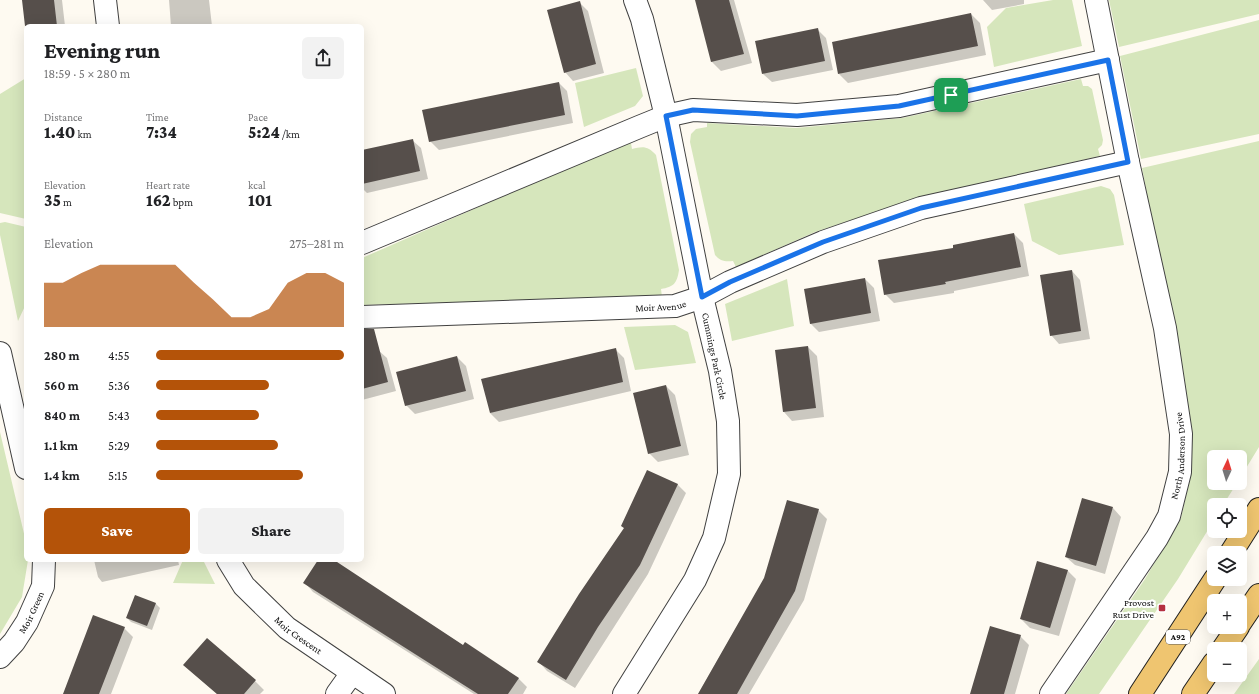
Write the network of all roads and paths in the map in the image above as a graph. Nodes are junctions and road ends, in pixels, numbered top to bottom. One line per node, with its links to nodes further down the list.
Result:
1 (105, 0): 4 (street)
2 (635, 0): 6 (street, Cummings Park Circle)
3 (1096, 0): 5 (street)
4 (108, 24)
5 (1108, 60): 6 (street); 7 (street)
6 (666, 116): 8 (street); 9 (street, Cummings Park Circle)
7 (1128, 162): 9 (street, Moir Avenue); 26 (street, North Anderson Drive)
8 (364, 242)
9 (702, 297): 10 (street, Moir Avenue); 25 (street, Cummings Park Circle)
10 (364, 317)
11 (0, 353): 12 (street)
12 (24, 459)
13 (1259, 509): 14 (main road)
14 (1235, 546)
15 (44, 562): 20 (street, Moir Green)
16 (229, 562): 21 (street, Moir Crescent)
17 (1210, 586): 27 (main road, A92)
18 (1259, 594): 19 (main road)
19 (1247, 612)
20 (0, 657)
21 (352, 673): 23 (street); 24 (street, Moir Crescent)
22 (1207, 673): 28 (main road)
23 (337, 694)
24 (384, 694)
25 (624, 694)
26 (1051, 694)
27 (1140, 694)
28 (1193, 694)

